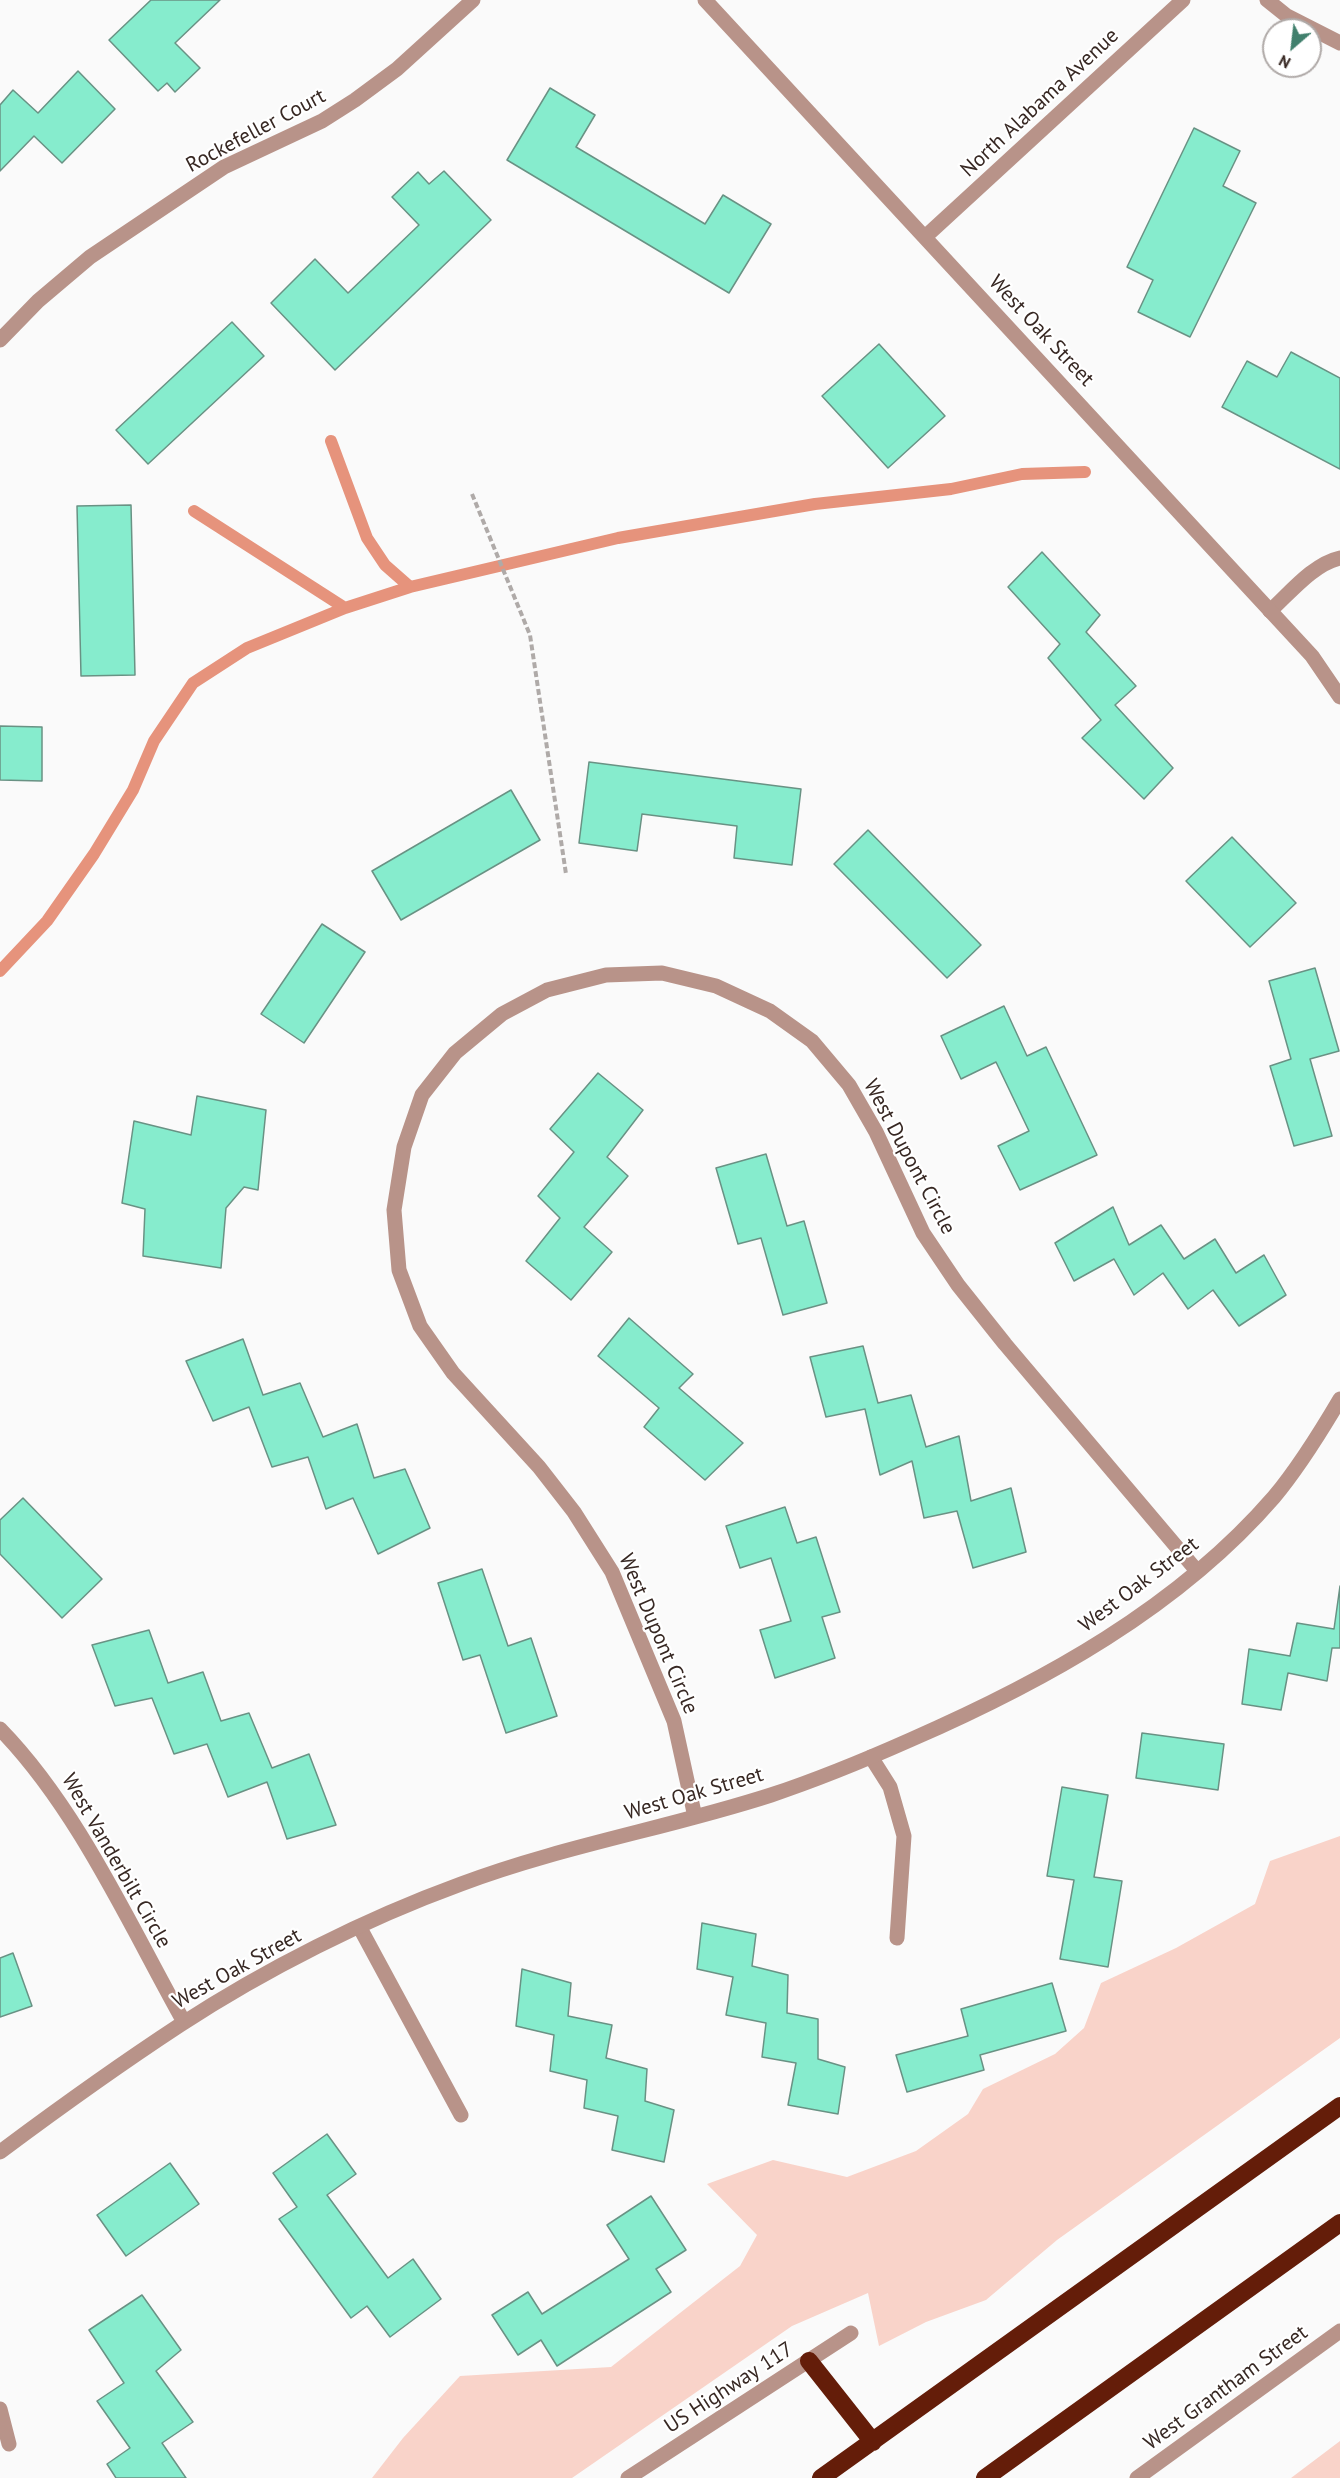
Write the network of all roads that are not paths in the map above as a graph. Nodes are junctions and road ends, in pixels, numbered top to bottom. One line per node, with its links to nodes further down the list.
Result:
1 (473, 0): 7 (street, Rockefeller Court)
2 (705, 0): 6 (street, West Oak Street)
3 (1183, 0): 6 (street, North Alabama Avenue)
4 (1267, 0): 5 (street)
5 (1340, 43)
6 (926, 237): 9 (street, West Oak Street)
7 (0, 340)
8 (1340, 558): 9 (street)
9 (1270, 610): 10 (street, West Oak Street)
10 (1340, 697)
11 (1340, 1399): 12 (street, West Oak Street)
12 (1197, 1571): 14 (street, West Oak Street); 15 (street, West Dupont Circle)
13 (0, 1729): 18 (street, West Vanderbilt Circle)
14 (872, 1757): 15 (street, West Oak Street); 17 (street)
15 (695, 1817): 16 (street, West Oak Street)
16 (360, 1928): 18 (street, West Oak Street); 20 (street)
17 (897, 1938)
18 (184, 2022): 21 (street, West Oak Street)
19 (1340, 2106): 27 (highway)
20 (461, 2115)
21 (0, 2151)
22 (1340, 2223): 31 (highway)
23 (1340, 2331): 32 (street, West Grantham Street)
24 (851, 2332): 25 (street, US Highway 117)
25 (810, 2361): 27 (highway); 29 (street, US Highway 117)
26 (0, 2409): 28 (street)
27 (873, 2442): 30 (highway)
28 (9, 2444)
29 (628, 2478)
30 (821, 2478)
31 (985, 2478)
32 (1137, 2478)

